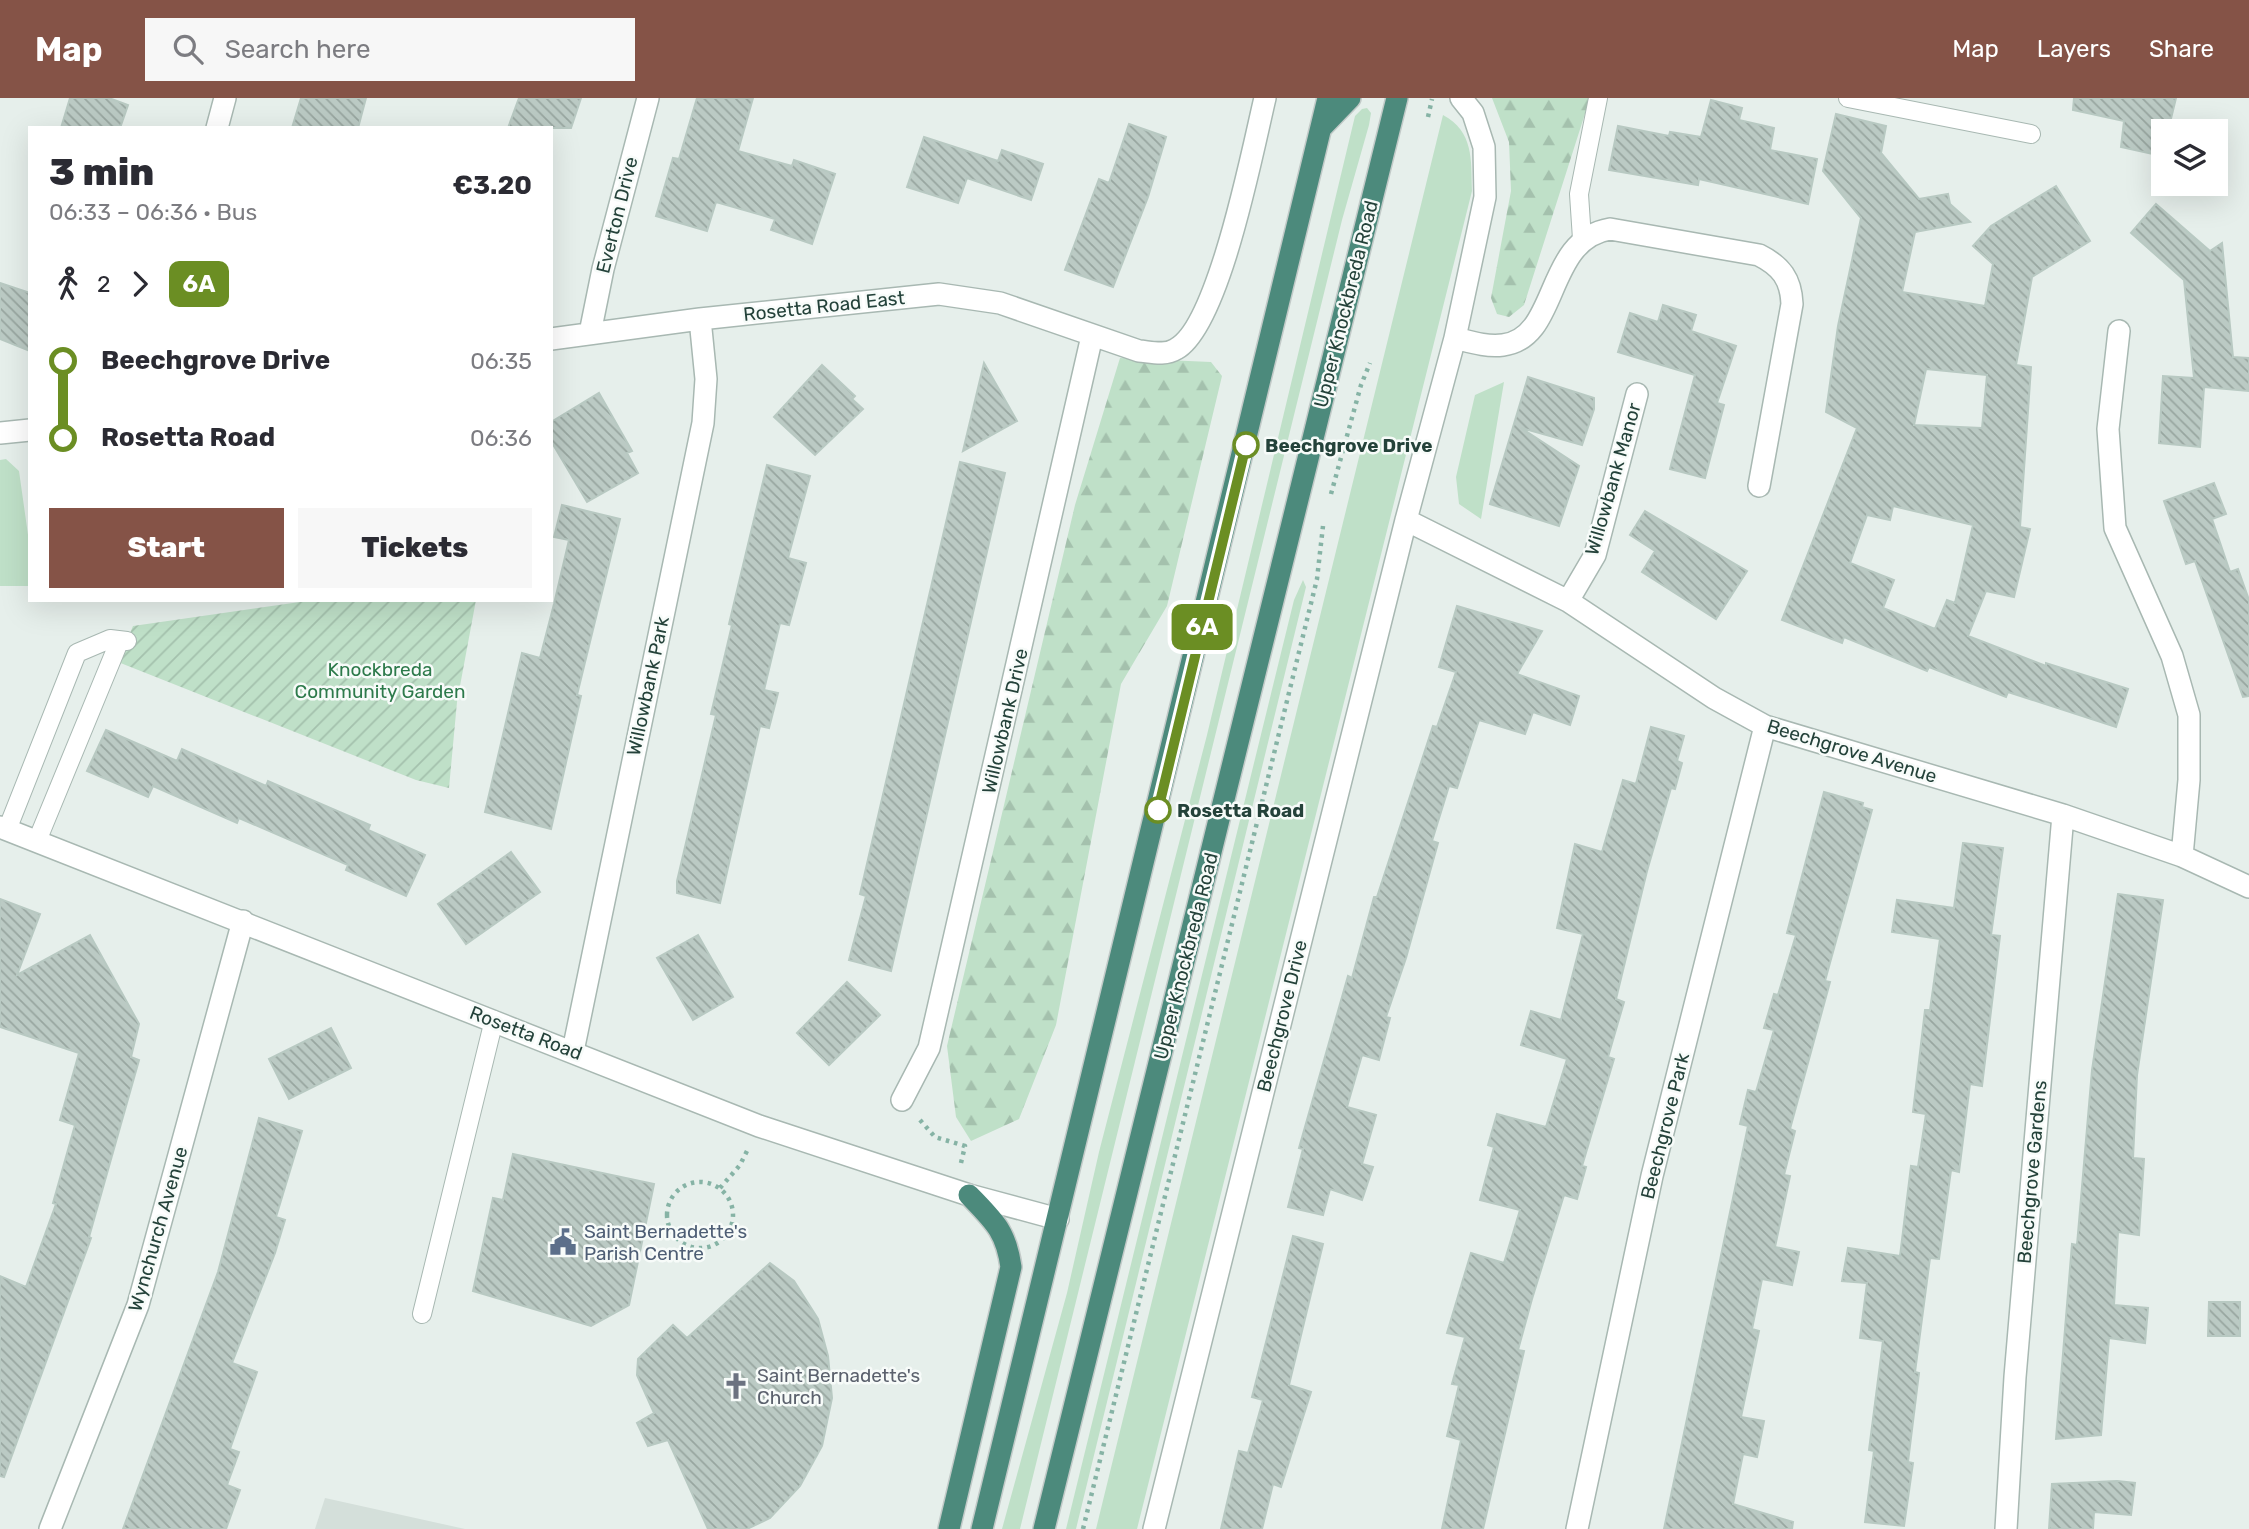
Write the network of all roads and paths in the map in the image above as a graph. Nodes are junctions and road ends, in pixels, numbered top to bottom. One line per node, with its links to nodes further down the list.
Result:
1 (225, 98): 12 (street)
2 (648, 98): 18 (street, Everton Drive)
3 (1265, 98): 19 (street)
4 (1328, 98): 13 (highway)
5 (1350, 98): 13 (highway)
6 (1397, 98): 51 (highway, Upper Knockbreda Road)
7 (1432, 98): 11 (path)
8 (1461, 98): 20 (street, Beechgrove Drive)
9 (1598, 98): 15 (lane)
10 (1848, 98): 14 (lane)
11 (1428, 117)
12 (218, 126)
13 (1321, 128): 46 (highway)
14 (2031, 134)
15 (1582, 239): 20 (street); 26 (street)
16 (700, 319): 18 (street, Rosetta Road East); 19 (street, Rosetta Road East); 39 (street, Willowbank Park)
17 (2119, 331): 35 (street)
18 (590, 332): 21 (street, Rosetta Road East)
19 (1093, 336): 40 (street, Willowbank Drive)
20 (1455, 338): 29 (street, Beechgrove Drive)
21 (553, 339)
22 (1370, 363): 27 (path)
23 (1637, 394): 30 (street, Willowbank Manor)
24 (28, 430): 25 (street)
25 (0, 433)
26 (1759, 486)
27 (1330, 500)
28 (1326, 513): 52 (path)
29 (1406, 520): 30 (street, Beechgrove Avenue); 53 (street, Beechgrove Drive)
30 (1568, 601): 31 (street, Beechgrove Avenue)
31 (1765, 726): 32 (street, Beechgrove Avenue); 54 (street, Beechgrove Park)
32 (2063, 815): 35 (street, Beechgrove Avenue); 55 (street, Beechgrove Gardens)
33 (4, 829): 34 (street, Rosetta Road); 34 (lane)
34 (37, 841): 37 (street, Rosetta Road)
35 (2182, 856): 36 (street, Beechgrove Avenue)
36 (2249, 886)
37 (243, 921): 38 (street, Rosetta Road); 48 (street, Wynchurch Avenue)
38 (494, 1020): 39 (street, Rosetta Road); 47 (lane)
39 (573, 1051): 41 (street, Rosetta Road)
40 (902, 1100)
41 (759, 1126): 44 (path); 45 (street, Rosetta Road)
42 (935, 1137): 43 (path)
43 (968, 1165)
44 (720, 1188): 44 (path)
45 (969, 1195): 46 (street, Rosetta Road); 49 (highway)
46 (1058, 1219): 50 (highway)
47 (422, 1314)
48 (50, 1529)
49 (949, 1529)
50 (982, 1529)
51 (1044, 1529)
52 (1083, 1529)
53 (1154, 1529)
54 (1577, 1529)
55 (2006, 1529)

